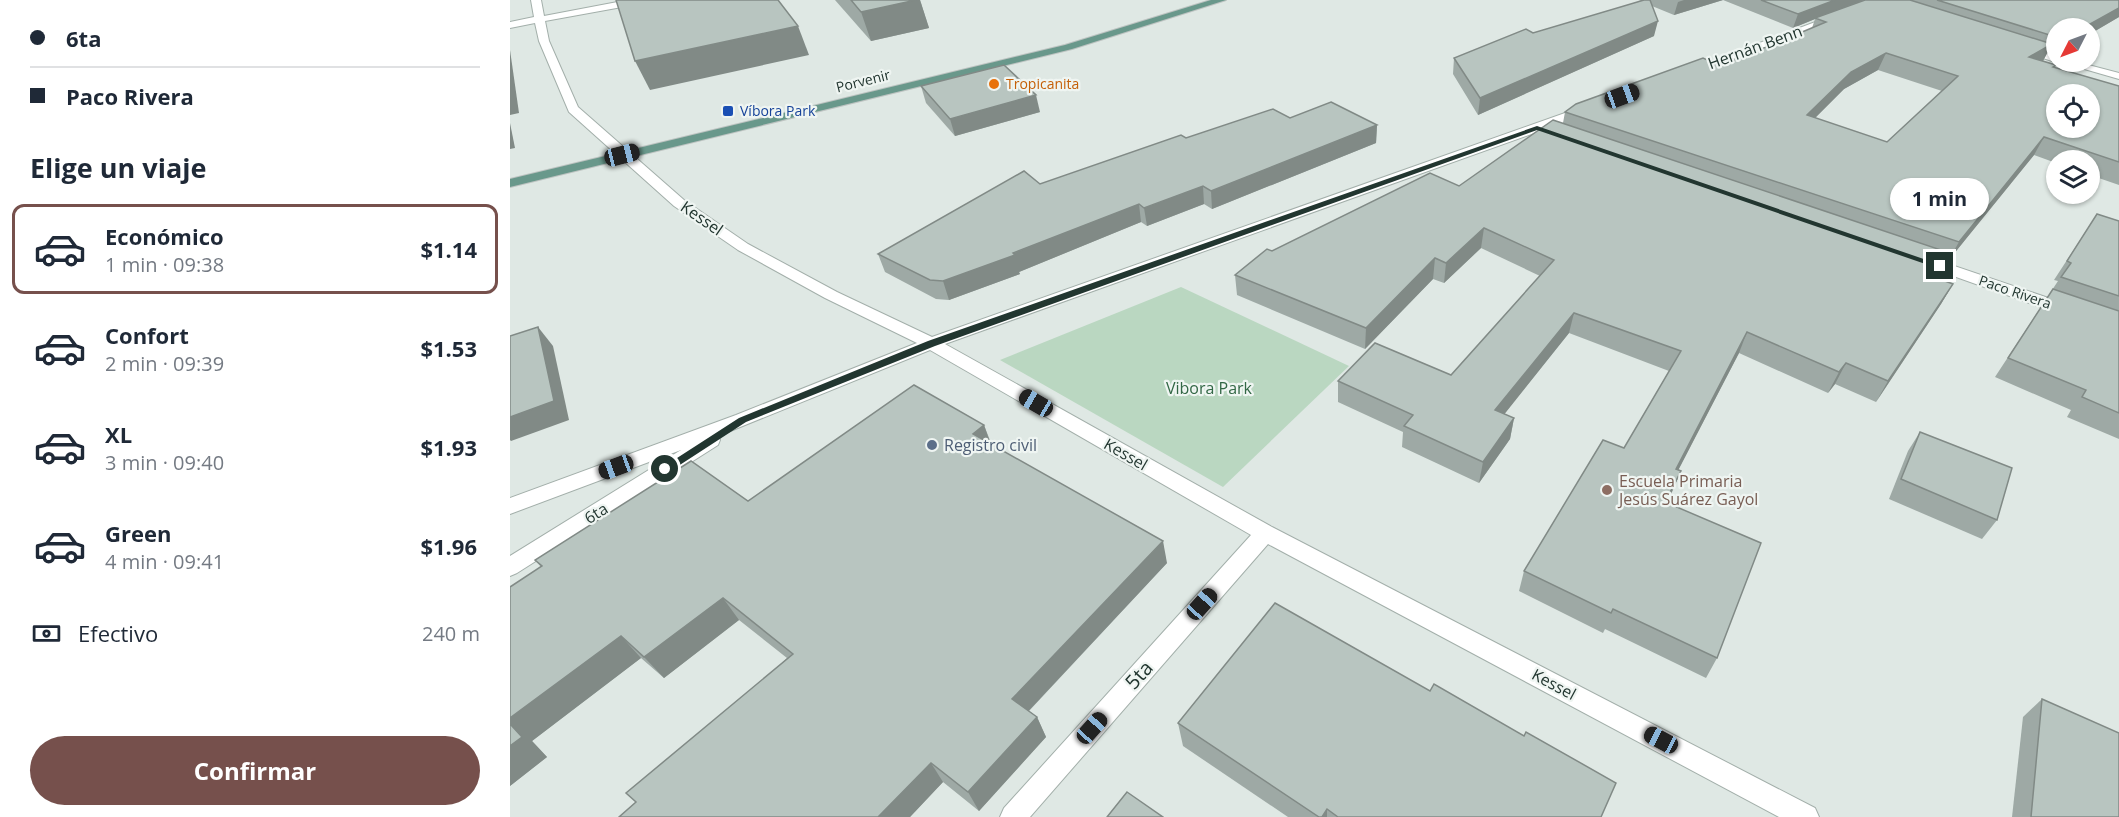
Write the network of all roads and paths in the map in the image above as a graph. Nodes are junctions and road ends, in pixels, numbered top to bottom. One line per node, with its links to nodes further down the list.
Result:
1 (536, 0): 5 (street, Kessel)
2 (644, 0): 5 (street)
3 (1221, 0): 15 (main road, Porvenir)
4 (1845, 14): 10 (street, Hernán Benn)
5 (540, 20): 6 (street); 15 (street, Kessel)
6 (510, 25)
7 (2016, 46): 8 (street)
8 (2046, 55)
9 (2100, 71): 11 (street)
10 (1680, 75)
11 (2119, 76)
12 (1603, 104): 13 (street)
13 (1537, 128): 14 (street); 19 (street)
14 (1559, 135)
15 (622, 155): 16 (main road, Porvenir); 19 (street, Kessel)
16 (510, 183)
17 (1906, 255): 18 (street, Paco Rivera)
18 (2085, 316)
19 (931, 344): 20 (street); 22 (street, Kessel)
20 (742, 420): 21 (street); 23 (street, 6ta)
21 (510, 506)
22 (1265, 533): 24 (street, 5ta); 25 (street, Kessel)
23 (510, 567)
24 (1013, 817)
25 (1806, 817)

